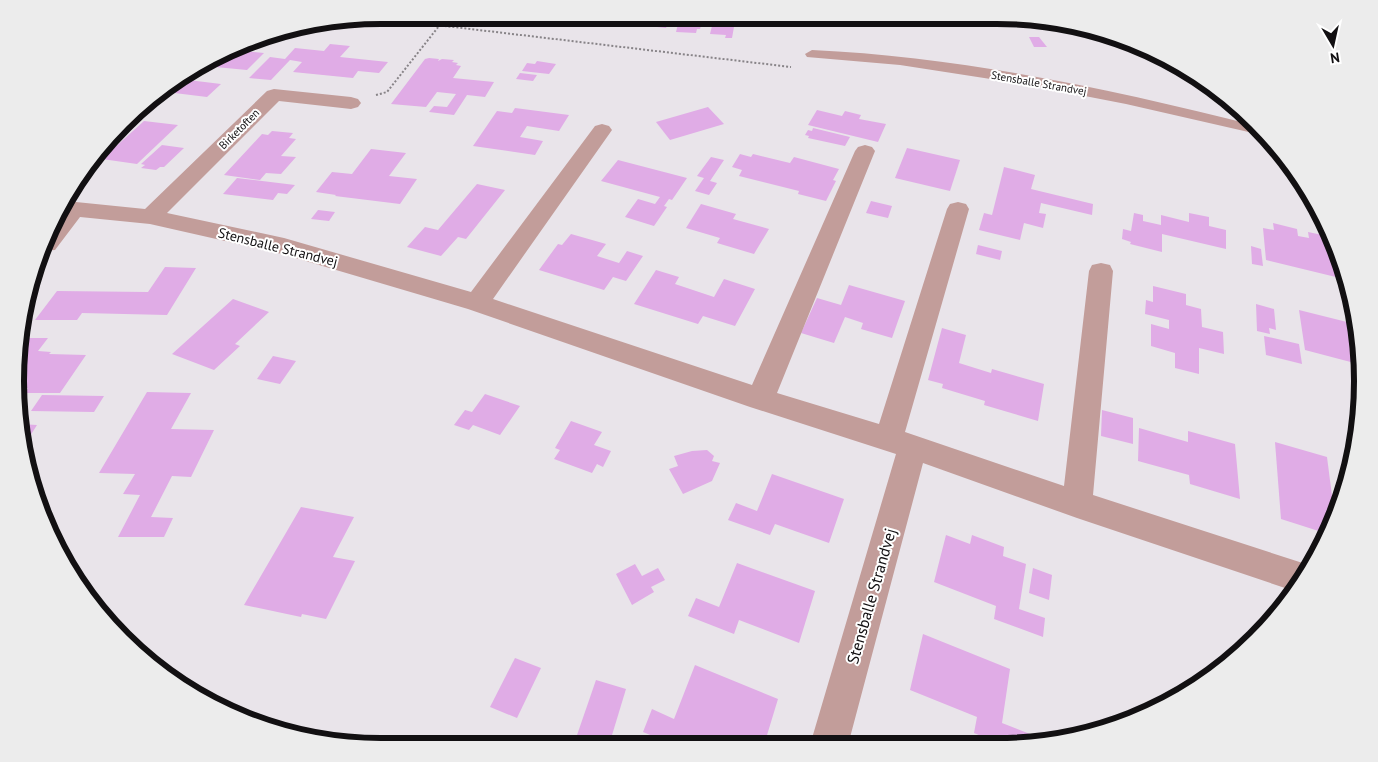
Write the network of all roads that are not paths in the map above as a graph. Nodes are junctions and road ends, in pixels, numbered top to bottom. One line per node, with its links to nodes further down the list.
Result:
1 (812, 54): 4 (lane, Stensballe Strandvej)
2 (351, 103): 8 (street, Birketoften)
3 (602, 130): 10 (street)
4 (1251, 130)
5 (865, 151): 11 (street)
6 (69, 208): 8 (street, Stensballe Strandvej)
7 (958, 209): 12 (street, Stensballe Strandvej)
8 (150, 217): 10 (street, Stensballe Strandvej)
9 (1101, 271): 13 (street)
10 (477, 303): 11 (street, Stensballe Strandvej)
11 (760, 399): 12 (street, Stensballe Strandvej)
12 (901, 443): 13 (street, Stensballe Strandvej); 15 (street, Stensballe Strandvej)
13 (1077, 504): 14 (street, Stensballe Strandvej)
14 (1296, 576)
15 (831, 738)

